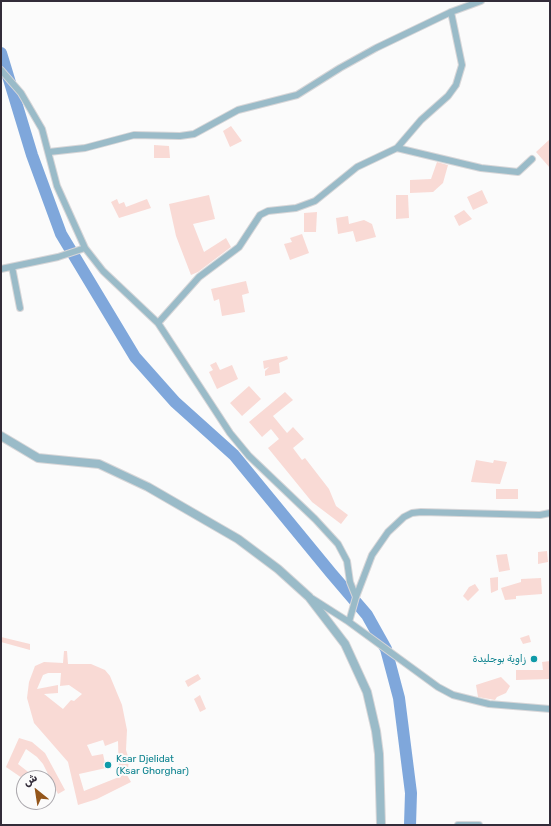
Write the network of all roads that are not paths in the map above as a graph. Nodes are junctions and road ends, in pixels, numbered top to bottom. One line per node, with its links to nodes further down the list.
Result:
1 (481, 1): 2 (street)
2 (451, 12): 4 (street); 5 (street)
3 (1, 70): 5 (street)
4 (397, 148): 6 (street); 11 (street)
5 (49, 152): 7 (street)
6 (532, 159)
7 (85, 248): 8 (street); 11 (street)
8 (12, 267): 9 (street); 10 (street)
9 (1, 269)
10 (20, 308)
11 (158, 323): 15 (street)
12 (1, 436): 14 (street)
13 (550, 513): 15 (street)
14 (310, 597): 16 (street); 18 (street)
15 (356, 597): 16 (street)
16 (349, 622): 17 (street)
17 (550, 709)
18 (381, 825)
19 (458, 825): 20 (street)
20 (479, 825)

